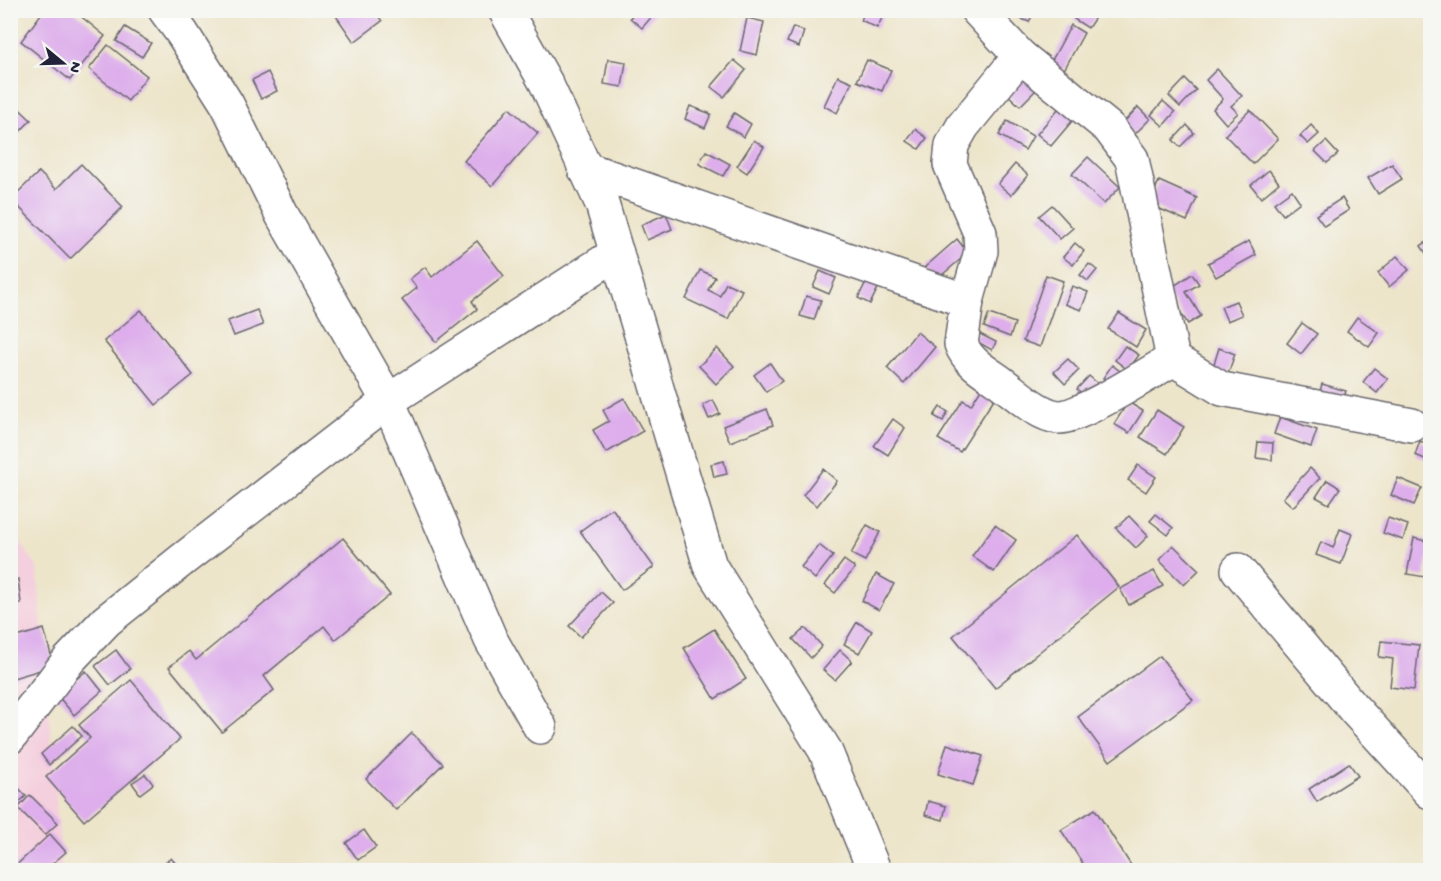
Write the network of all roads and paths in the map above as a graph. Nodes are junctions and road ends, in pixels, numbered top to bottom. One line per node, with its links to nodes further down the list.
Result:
1 (165, 10): 9 (street)
2 (505, 10): 5 (street)
3 (976, 10): 4 (street)
4 (1020, 56): 7 (street); 8 (street)
5 (584, 168): 6 (street); 7 (street)
6 (617, 252): 9 (street); 15 (street)
7 (967, 301): 8 (street)
8 (1173, 360): 10 (street)
9 (388, 401): 12 (street); 13 (street)
10 (1412, 425)
11 (1238, 570): 14 (street)
12 (540, 727)
13 (10, 737)
14 (1431, 792)
15 (874, 870)

